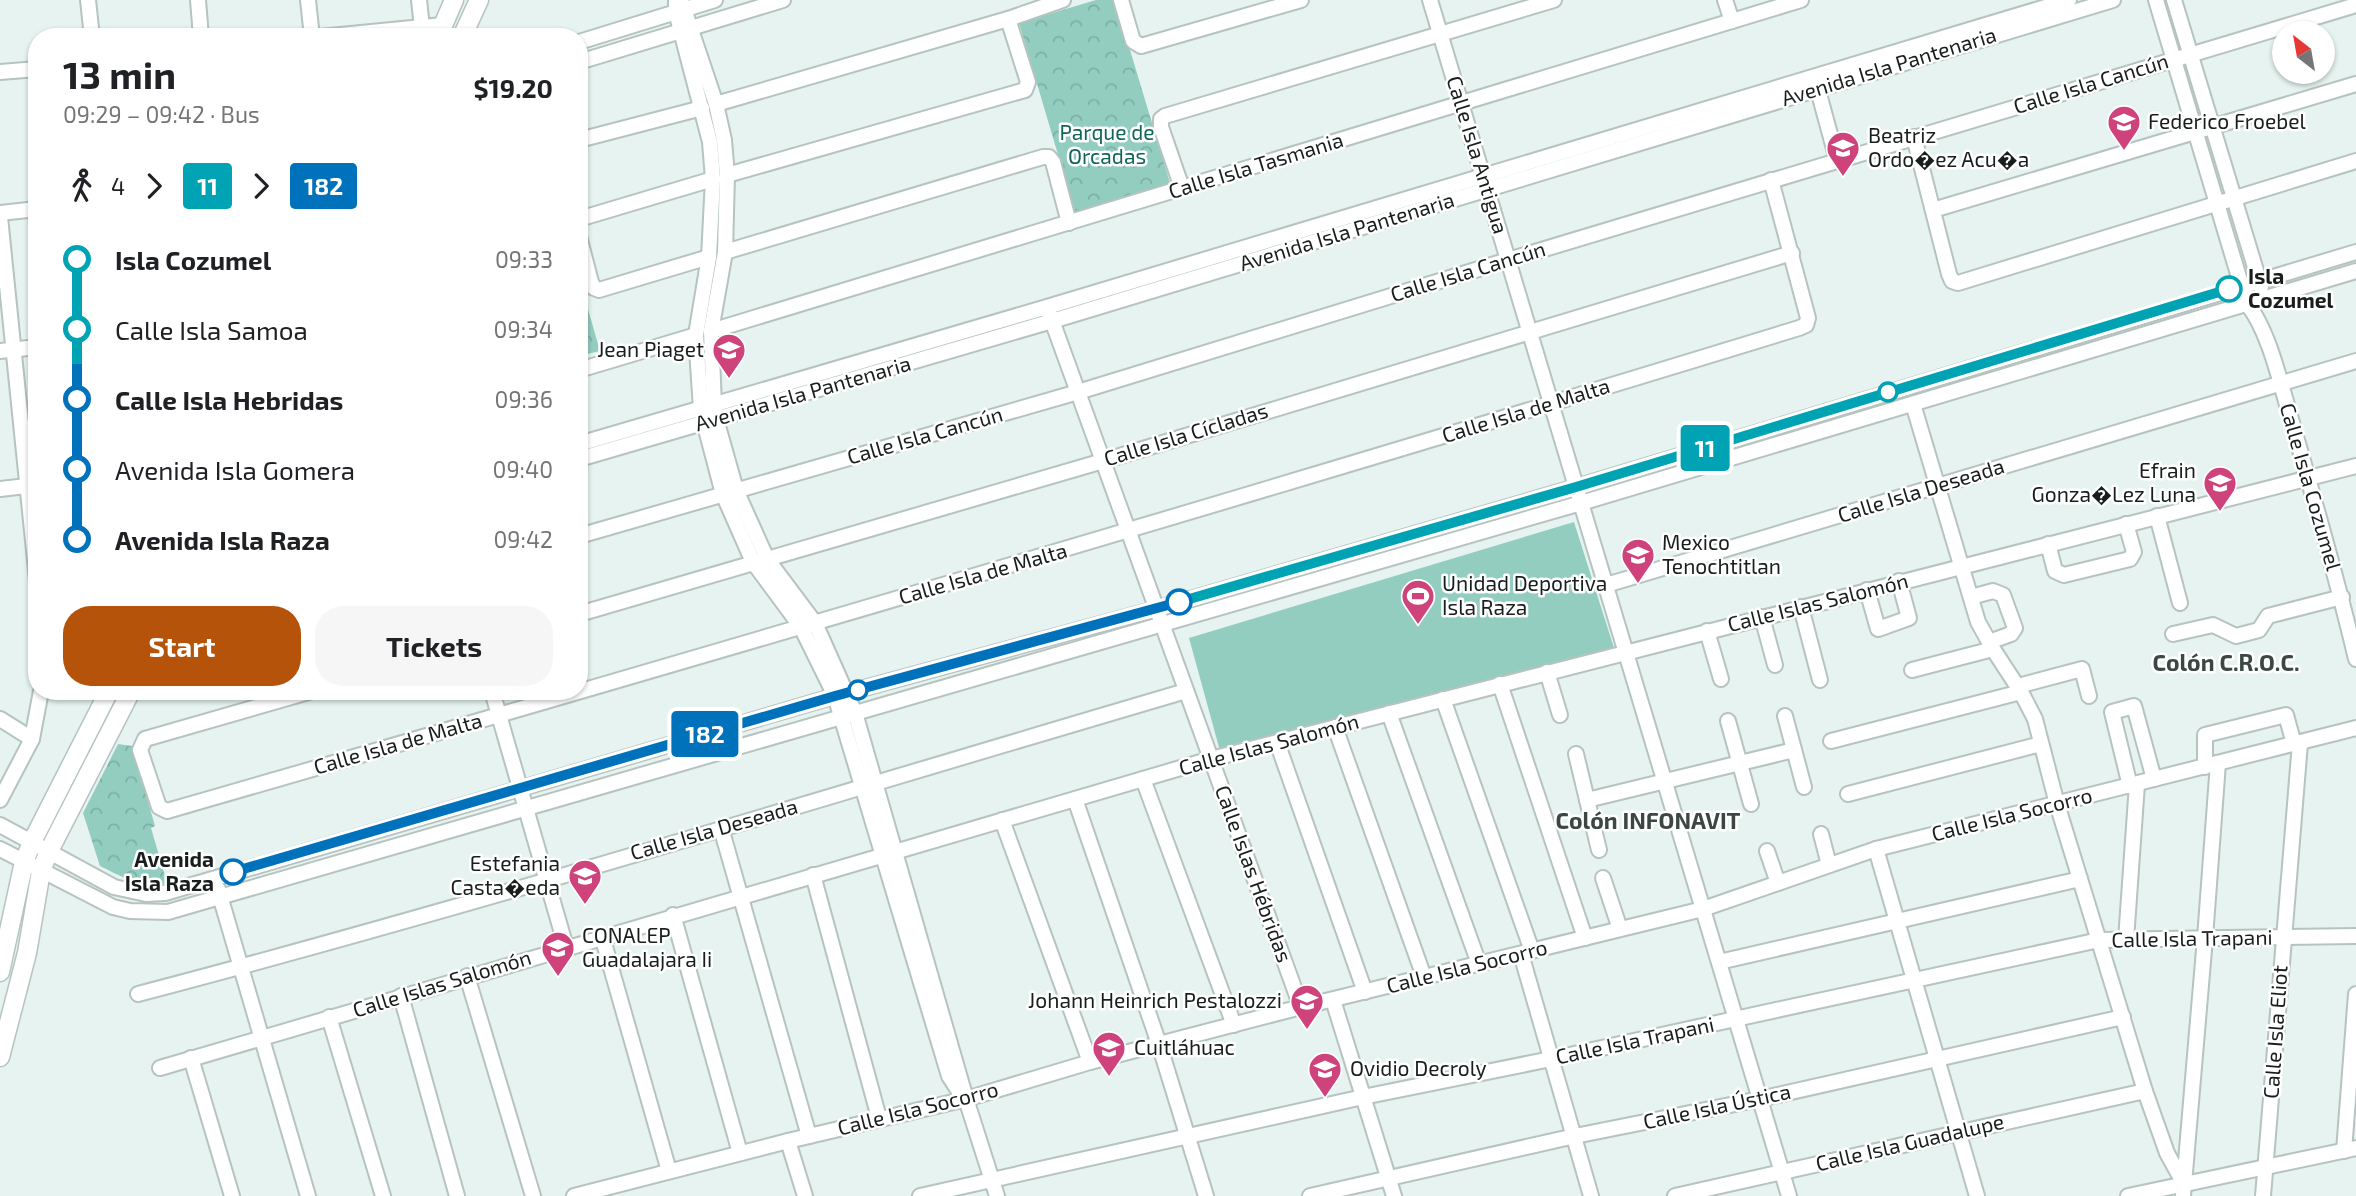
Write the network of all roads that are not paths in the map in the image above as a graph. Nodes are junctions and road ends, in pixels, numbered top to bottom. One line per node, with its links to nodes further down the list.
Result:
1 (88, 0): 24 (street)
2 (198, 0): 25 (street)
3 (308, 0): 26 (street)
4 (419, 0): 27 (street)
5 (454, 0): 28 (main road)
6 (479, 0): 29 (main road)
7 (715, 0): 20 (street)
8 (783, 0): 30 (street)
9 (1063, 0): 22 (street)
10 (1121, 0): 11 (street)
11 (1301, 0)
12 (1430, 0): 31 (street, Calle Isla Antigua)
13 (1554, 0): 31 (street)
14 (1725, 0): 23 (street)
15 (1801, 0): 23 (street, Calle Isla Tasmania)
16 (2069, 0): 38 (street, Avenida Isla Pantenaria)
17 (2113, 0): 38 (street, Avenida Isla Pantenaria)
18 (2157, 0): 35 (street, Calle Isla Cozumel)
19 (2174, 0): 33 (street)
20 (680, 5): 30 (street); 32 (street)
21 (2356, 5): 33 (street, Calle Isla Cancún)
22 (1008, 19): 41 (street); 48 (street)
23 (1731, 21): 40 (street, Calle Isla Tasmania)
24 (91, 28)
25 (200, 28)
26 (311, 28)
27 (422, 28)
28 (442, 28)
29 (466, 28)
30 (686, 29): 34 (street); 41 (street)
31 (1441, 35): 40 (street, Calle Isla Antigua); 51 (street)
32 (588, 39)
33 (2191, 54): 35 (street, Calle Isla Cancún); 42 (street)
34 (588, 59)
35 (2174, 59): 43 (street, Calle Isla Cozumel); 44 (street, Calle Isla Cancún)
36 (28, 70): 37 (street)
37 (0, 72)
38 (1816, 83): 46 (street); 50 (street, Avenida Isla Pantenaria)
39 (2356, 84): 42 (street)
40 (1461, 103): 50 (street, Calle Isla Antigua); 51 (street, Calle Isla Tasmania)
41 (709, 106): 45 (street); 48 (street)
42 (2213, 126): 43 (street); 52 (street)
43 (2195, 131): 53 (street, Calle Isla Cozumel); 55 (street)
44 (1914, 137): 46 (street, Calle Isla Cancún); 55 (street)
45 (588, 138)
46 (1838, 160): 49 (street, Calle Isla Cancún)
47 (2356, 162): 52 (street)
48 (720, 177): 57 (street); 59 (street); 62 (street)
49 (1771, 180): 61 (street); 63 (street, Calle Isla Cancún)
50 (1485, 182): 63 (street, Calle Isla Antigua); 71 (street, Avenida Isla Pantenaria)
51 (1182, 188): 58 (street, Calle Isla Tasmania)
52 (2234, 198): 53 (street); 66 (street)
53 (2217, 203): 55 (street); 67 (street, Calle Isla Cozumel)
54 (28, 210): 56 (street)
55 (1933, 210)
56 (0, 215): 77 (street)
57 (588, 216)
58 (1069, 222): 59 (street); 73 (street, Calle Isla Tasmania)
59 (724, 252): 68 (street)
60 (2356, 252): 66 (street)
61 (1792, 253): 74 (street, Calle Isla Cícladas); 82 (street, Calle Isla de Malta)
62 (709, 257): 64 (street); 68 (street)
63 (1508, 260): 74 (street, Calle Isla Antigua); 81 (street, Calle Isla Cancún)
64 (588, 267)
65 (2356, 271): 69 (street)
66 (2258, 280): 67 (street); 69 (street)
67 (2242, 285): 70 (street, Calle Isla Cozumel); 93 (street)
68 (710, 291): 73 (street); 75 (street)
69 (2264, 299): 70 (street); 72 (street)
70 (2247, 304): 72 (street, Calle Isla Cozumel); 83 (street)
71 (1050, 314): 81 (street, Calle Islas Hébridas); 84 (street, Avenida Isla Pantenaria)
72 (2258, 317): 80 (street, Calle Isla Cozumel)
73 (711, 331): 84 (street)
74 (1530, 331): 82 (street, Calle Isla Antigua); 87 (street, Calle Isla Cícladas)
75 (696, 335): 79 (street); 84 (street)
76 (28, 348): 77 (street)
77 (7, 350): 88 (street)
78 (2356, 361): 80 (street, Calle Isla Deseada)
79 (588, 367)
80 (2280, 382): 90 (street, Calle Isla Cozumel); 92 (street, Calle Isla Deseada)
81 (1078, 392): 87 (street, Calle Islas Hébridas); 95 (street, Calle Isla Cancún)
82 (1552, 404): 93 (street, Calle Isla Antigua); 99 (street, Calle Isla de Malta)
83 (1913, 404): 92 (street); 96 (street)
84 (709, 414): 85 (street, Avenida Isla Pantenaria); 86 (street, Avenida Isla Pantenaria); 95 (street)
85 (588, 442)
86 (588, 456)
87 (1103, 461): 99 (street, Calle Islas Hébridas); 102 (street, Calle Isla Cícladas)
88 (28, 463)
89 (2356, 466): 90 (street, Calle Islas Salomón)
90 (2308, 478): 97 (street, Calle Islas Salomón); 108 (street, Calle Isla Cozumel)
91 (28, 486): 94 (street)
92 (1938, 486): 103 (street); 105 (street, Calle Isla Deseada)
93 (1576, 487): 96 (street, Calle Isla Antigua); 111 (street)
94 (0, 489)
95 (729, 492): 100 (street, Calle Isla Cancún); 102 (street)
96 (1581, 503): 105 (street, Calle Isla Antigua); 114 (street)
97 (2157, 516): 98 (street, Calle Islas Salomón); 109 (street)
98 (2126, 524): 101 (street, Calle Islas Salomón); 101 (street)
99 (1128, 531): 111 (street, Calle Islas Hébridas); 115 (street, Calle Isla de Malta)
100 (588, 533)
101 (2048, 544): 103 (street, Calle Islas Salomón)
102 (760, 560): 112 (street, Calle Isla Cícladas); 115 (street)
103 (1962, 565): 104 (street, Calle Islas Salomón); 107 (street)
104 (1899, 581): 106 (street, Calle Islas Salomón); 106 (street)
105 (1606, 585): 119 (street, Calle Isla Antigua)
106 (1867, 590): 110 (street, Calle Islas Salomón)
107 (1971, 597): 118 (street); 118 (street)
108 (2342, 597): 117 (street); 120 (street, Calle Isla Cozumel)
109 (2180, 603)
110 (1801, 607): 113 (street, Calle Islas Salomón); 125 (street)
111 (1156, 609): 114 (street, Calle Islas Hébridas); 130 (street)
112 (588, 611)
113 (1762, 617): 116 (street, Calle Islas Salomón); 121 (street)
114 (1162, 624): 129 (street, Calle Islas Hébridas); 141 (street)
115 (808, 625): 127 (street, Calle Isla de Malta); 130 (street)
116 (1707, 631): 119 (street, Calle Islas Salomón); 124 (street)
117 (2173, 634)
118 (1991, 646): 122 (street); 128 (street)
119 (1626, 652): 123 (street, Calle Islas Salomón); 160 (street, Calle Isla Antigua)
120 (2356, 659)
121 (1775, 665)
122 (1912, 670)
123 (1547, 672): 126 (street, Calle Islas Salomón); 142 (street)
124 (1721, 679)
125 (1820, 680)
126 (1500, 684): 132 (street, Calle Islas Salomón); 201 (street)
127 (588, 689)
128 (2020, 689): 131 (street); 149 (street); 152 (street)
129 (1186, 691): 155 (street, Calle Islas Hébridas); 161 (street, Calle Isla Deseada)
130 (841, 694): 141 (street); 164 (street)
131 (2089, 696)
132 (1443, 699): 139 (street, Calle Islas Salomón); 206 (street)
133 (39, 700): 148 (street)
134 (104, 700): 176 (main road)
135 (126, 700): 180 (main road)
136 (280, 700): 140 (street, Calle Isla de Malta)
137 (495, 700): 140 (street)
138 (550, 700): 140 (street, Calle Isla de Malta)
139 (1389, 713): 146 (street, Calle Islas Salomón); 208 (street)
140 (499, 715): 164 (street)
141 (848, 715): 161 (street); 171 (street)
142 (1560, 715)
143 (1785, 716): 153 (street)
144 (0, 719): 148 (street)
145 (1728, 722): 156 (street)
146 (1335, 727): 150 (street, Calle Islas Salomón); 212 (street)
147 (2356, 728): 151 (street, Calle Isla Socorro)
148 (32, 738): 167 (street)
149 (1831, 741)
150 (1277, 742): 155 (street, Calle Islas Salomón); 214 (street)
151 (2297, 743): 157 (street, Calle Isla Socorro); 157 (street); 200 (street, Calle Isla Eliot)
152 (2041, 744): 165 (street); 170 (street)
153 (1794, 750): 156 (street); 163 (street)
154 (1576, 754): 168 (street)
155 (1211, 759): 158 (street, Calle Islas Salomón); 219 (street, Calle Islas Hébridas)
156 (1740, 764): 160 (street); 169 (street)
157 (2212, 765): 159 (street, Calle Isla Socorro); 202 (street)
158 (1143, 779): 166 (street, Calle Islas Salomón); 223 (street)
159 (2154, 779): 162 (street, Calle Isla Socorro); 162 (street)
160 (1665, 782): 168 (street); 194 (street, Calle Isla Antigua)
161 (869, 784): 174 (street, Calle Isla Deseada); 182 (street)
162 (2133, 785): 170 (street, Calle Isla Socorro); 204 (street)
163 (1804, 787)
164 (520, 788): 171 (street); 187 (street)
165 (1848, 794)
166 (1074, 799): 172 (street, Calle Islas Salomón); 225 (street)
167 (0, 800)
168 (1587, 800): 179 (street)
169 (1751, 804)
170 (2057, 804): 178 (street, Calle Isla Socorro); 190 (street)
171 (526, 807): 189 (street); 193 (street)
172 (1002, 820): 182 (street, Calle Islas Salomón); 230 (street)
173 (0, 825): 176 (street)
174 (721, 828): 189 (street, Calle Isla Deseada); 192 (street)
175 (1821, 834): 184 (street)
176 (32, 842): 180 (street); 183 (main road)
177 (0, 849): 183 (street)
178 (1876, 849): 184 (street, Calle Isla Socorro); 196 (street)
179 (1599, 850)
180 (48, 851): 185 (main road); 187 (street)
181 (1766, 851): 191 (street)
182 (889, 853): 186 (street, Calle Islas Salomón); 234 (street)
183 (24, 862): 185 (street); 210 (main road)
184 (1829, 866): 191 (street, Calle Isla Socorro)
185 (41, 871): 193 (street); 226 (main road)
186 (813, 875): 192 (street, Calle Islas Salomón); 236 (street)
187 (215, 877): 193 (street)
188 (1603, 878): 197 (street)
189 (547, 879): 205 (street); 209 (street, Calle Isla Deseada)
190 (2080, 879): 196 (street); 203 (street)
191 (1778, 883): 194 (street, Calle Isla Socorro)
192 (740, 896): 195 (street, Calle Islas Salomón); 238 (street)
193 (221, 897): 209 (street)
194 (1703, 909): 197 (street, Calle Isla Socorro); 207 (street, Calle Isla Antigua)
195 (673, 915): 198 (street, Calle Islas Salomón); 243 (street)
196 (1897, 921): 207 (street); 213 (street)
197 (1620, 929): 201 (street, Calle Isla Socorro)
198 (602, 936): 205 (street, Calle Islas Salomón); 245 (street)
199 (2356, 936): 200 (street, Calle Isla Trapani)
200 (2283, 937): 202 (street, Calle Isla Trapani); 244 (street, Calle Isla Eliot)
201 (1585, 938): 206 (street, Calle Isla Socorro)
202 (2206, 939): 204 (street, Calle Isla Trapani); 249 (street)
203 (2099, 940): 204 (street, Calle Isla Trapani); 213 (street, Calle Isla Trapani); 221 (street)
204 (2126, 940)
205 (566, 947): 211 (street, Calle Islas Salomón)
206 (1527, 952): 208 (street, Calle Isla Socorro); 228 (street)
207 (1719, 962): 222 (street, Calle Isla Antigua)
208 (1479, 964): 212 (street, Calle Isla Socorro)
209 (242, 967): 215 (street, Calle Isla Deseada); 224 (street)
210 (0, 972)
211 (467, 976): 217 (street, Calle Islas Salomón); 255 (street)
212 (1424, 977): 214 (street, Calle Isla Socorro)
213 (1915, 980): 222 (street, Calle Isla Trapani); 229 (street)
214 (1365, 992): 218 (street, Calle Isla Socorro)
215 (138, 994)
216 (2356, 994): 242 (street)
217 (401, 996): 220 (street, Calle Islas Salomón); 254 (street)
218 (1333, 1000): 219 (street, Calle Isla Socorro); 233 (street)
219 (1301, 1007): 223 (street, Calle Isla Socorro)
220 (329, 1017): 224 (street, Calle Islas Salomón); 253 (street)
221 (2123, 1017): 229 (street, Calle Isla Ústica); 232 (street)
222 (1736, 1019): 228 (street, Calle Isla Trapani); 235 (street, Calle Isla Antigua)
223 (1234, 1025): 225 (street, Calle Isla Socorro)
224 (262, 1037): 227 (street, Calle Islas Salomón); 252 (street)
225 (1159, 1044): 230 (street, Calle Isla Socorro); 239 (street)
226 (0, 1057)
227 (191, 1058): 231 (street, Calle Islas Salomón); 251 (street)
228 (1551, 1059): 233 (street, Calle Isla Trapani); 240 (street)
229 (1937, 1060): 235 (street, Calle Isla Ústica); 237 (street)
230 (1090, 1062): 234 (street, Calle Isla Socorro)
231 (160, 1068)
232 (2145, 1091): 237 (street, Calle Isla Guadalupe); 249 (street)
233 (1363, 1097): 239 (street, Calle Isla Trapani); 247 (street)
234 (966, 1099): 236 (street, Calle Isla Socorro); 248 (street)
235 (1760, 1099): 240 (street, Calle Isla Ústica); 246 (street, Calle Isla Antigua)
236 (879, 1118): 238 (street, Calle Isla Socorro)
237 (1958, 1133): 246 (street, Calle Isla Guadalupe); 266 (street)
238 (809, 1136): 241 (street, Calle Isla Socorro)
239 (1187, 1136): 248 (street, Calle Isla Trapani); 260 (street)
240 (1575, 1136): 247 (street, Calle Isla Ústica); 263 (street)
241 (788, 1141): 243 (street, Calle Isla Socorro); 257 (street)
242 (2350, 1150): 244 (street)
243 (740, 1153): 245 (street, Calle Isla Socorro)
244 (2266, 1167): 249 (street); 268 (street, Calle Isla Eliot)
245 (669, 1171): 250 (street, Calle Isla Socorro)
246 (1782, 1172): 264 (street, Calle Isla Guadalupe); 265 (street, Calle Isla Antigua)
247 (1388, 1178): 261 (street, Calle Isla Ústica); 262 (street)
248 (992, 1179): 258 (street, Calle Isla Trapani); 259 (street)
249 (2183, 1190): 267 (street)
250 (592, 1194): 256 (street, Calle Isla Socorro)
251 (232, 1196)
252 (308, 1196)
253 (383, 1196)
254 (457, 1196)
255 (533, 1196)
256 (574, 1196)
257 (805, 1196)
258 (920, 1196)
259 (997, 1196)
260 (1206, 1196)
261 (1310, 1196)
262 (1394, 1196)
263 (1591, 1196)
264 (1675, 1196)
265 (1789, 1196)
266 (1977, 1196)
267 (2128, 1196)
268 (2263, 1196)

